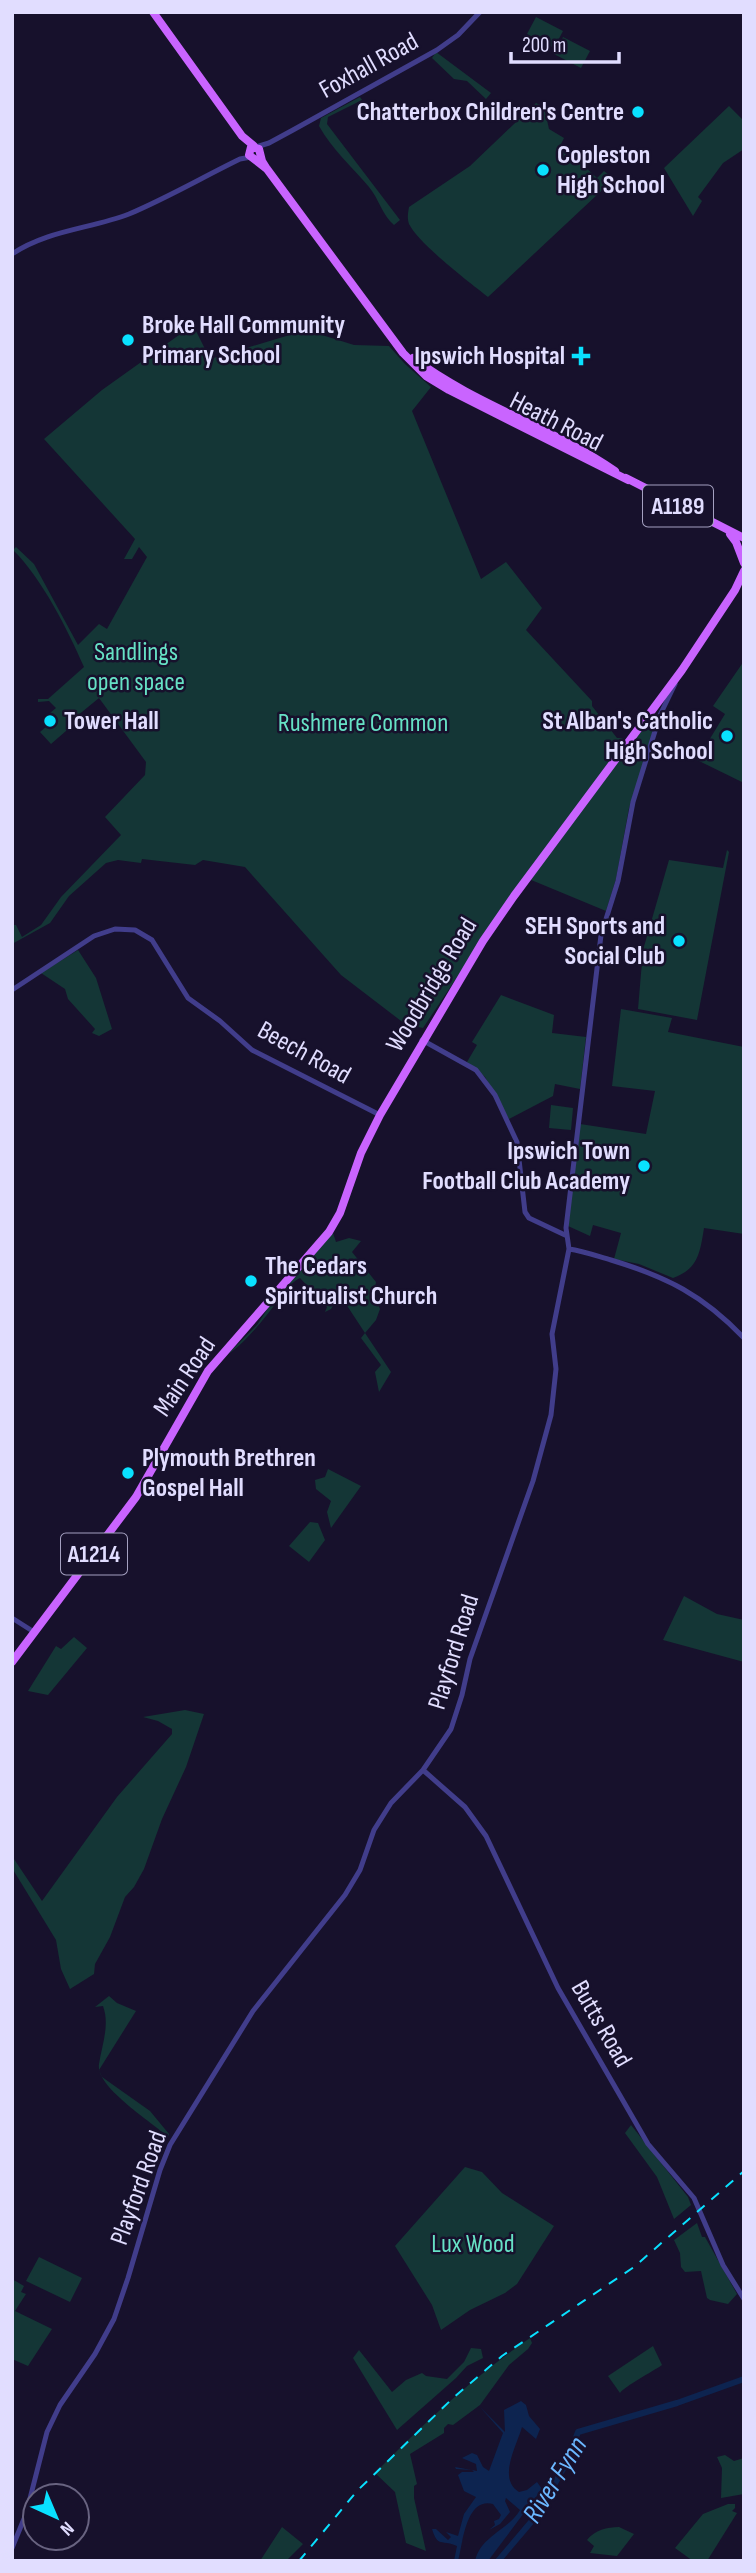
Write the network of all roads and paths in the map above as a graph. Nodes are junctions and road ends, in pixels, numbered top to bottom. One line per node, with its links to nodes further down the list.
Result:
1 (153, 12): 3 (main road)
2 (480, 12): 3 (street, Foxhall Road)
3 (254, 152): 4 (street, Foxhall Road); 5 (main road, Heath Road)
4 (12, 254)
5 (400, 348): 6 (main road, Heath Road / A1189); 6 (main road, Heath Road / A1189)
6 (628, 480): 7 (main road, Heath Road / A1189)
7 (728, 532): 8 (main road, Heath Road / A1189); 9 (main road)
8 (744, 539): 9 (main road)
9 (742, 556)
10 (744, 571): 11 (main road)
11 (741, 582): 12 (main road, A1214)
12 (657, 712): 14 (main road, Woodbridge Road / A1214); 16 (street, Playford Road)
13 (12, 990): 15 (street, Beech Road)
14 (422, 1040): 15 (main road, Woodbridge Road / A1214); 16 (street)
15 (380, 1115): 18 (main road, Woodbridge Road / A1214)
16 (565, 1235): 17 (street, Playford Road)
17 (569, 1249): 19 (street); 23 (street, Playford Road)
18 (305, 1259): 21 (main road, Main Road / A1214)
19 (744, 1338)
20 (12, 1618): 21 (street)
21 (34, 1632): 22 (main road, Main Road / A1214)
22 (12, 1662)
23 (423, 1770): 24 (street, Butts Road); 25 (street, Playford Road)
24 (744, 2299)
25 (12, 2548)

